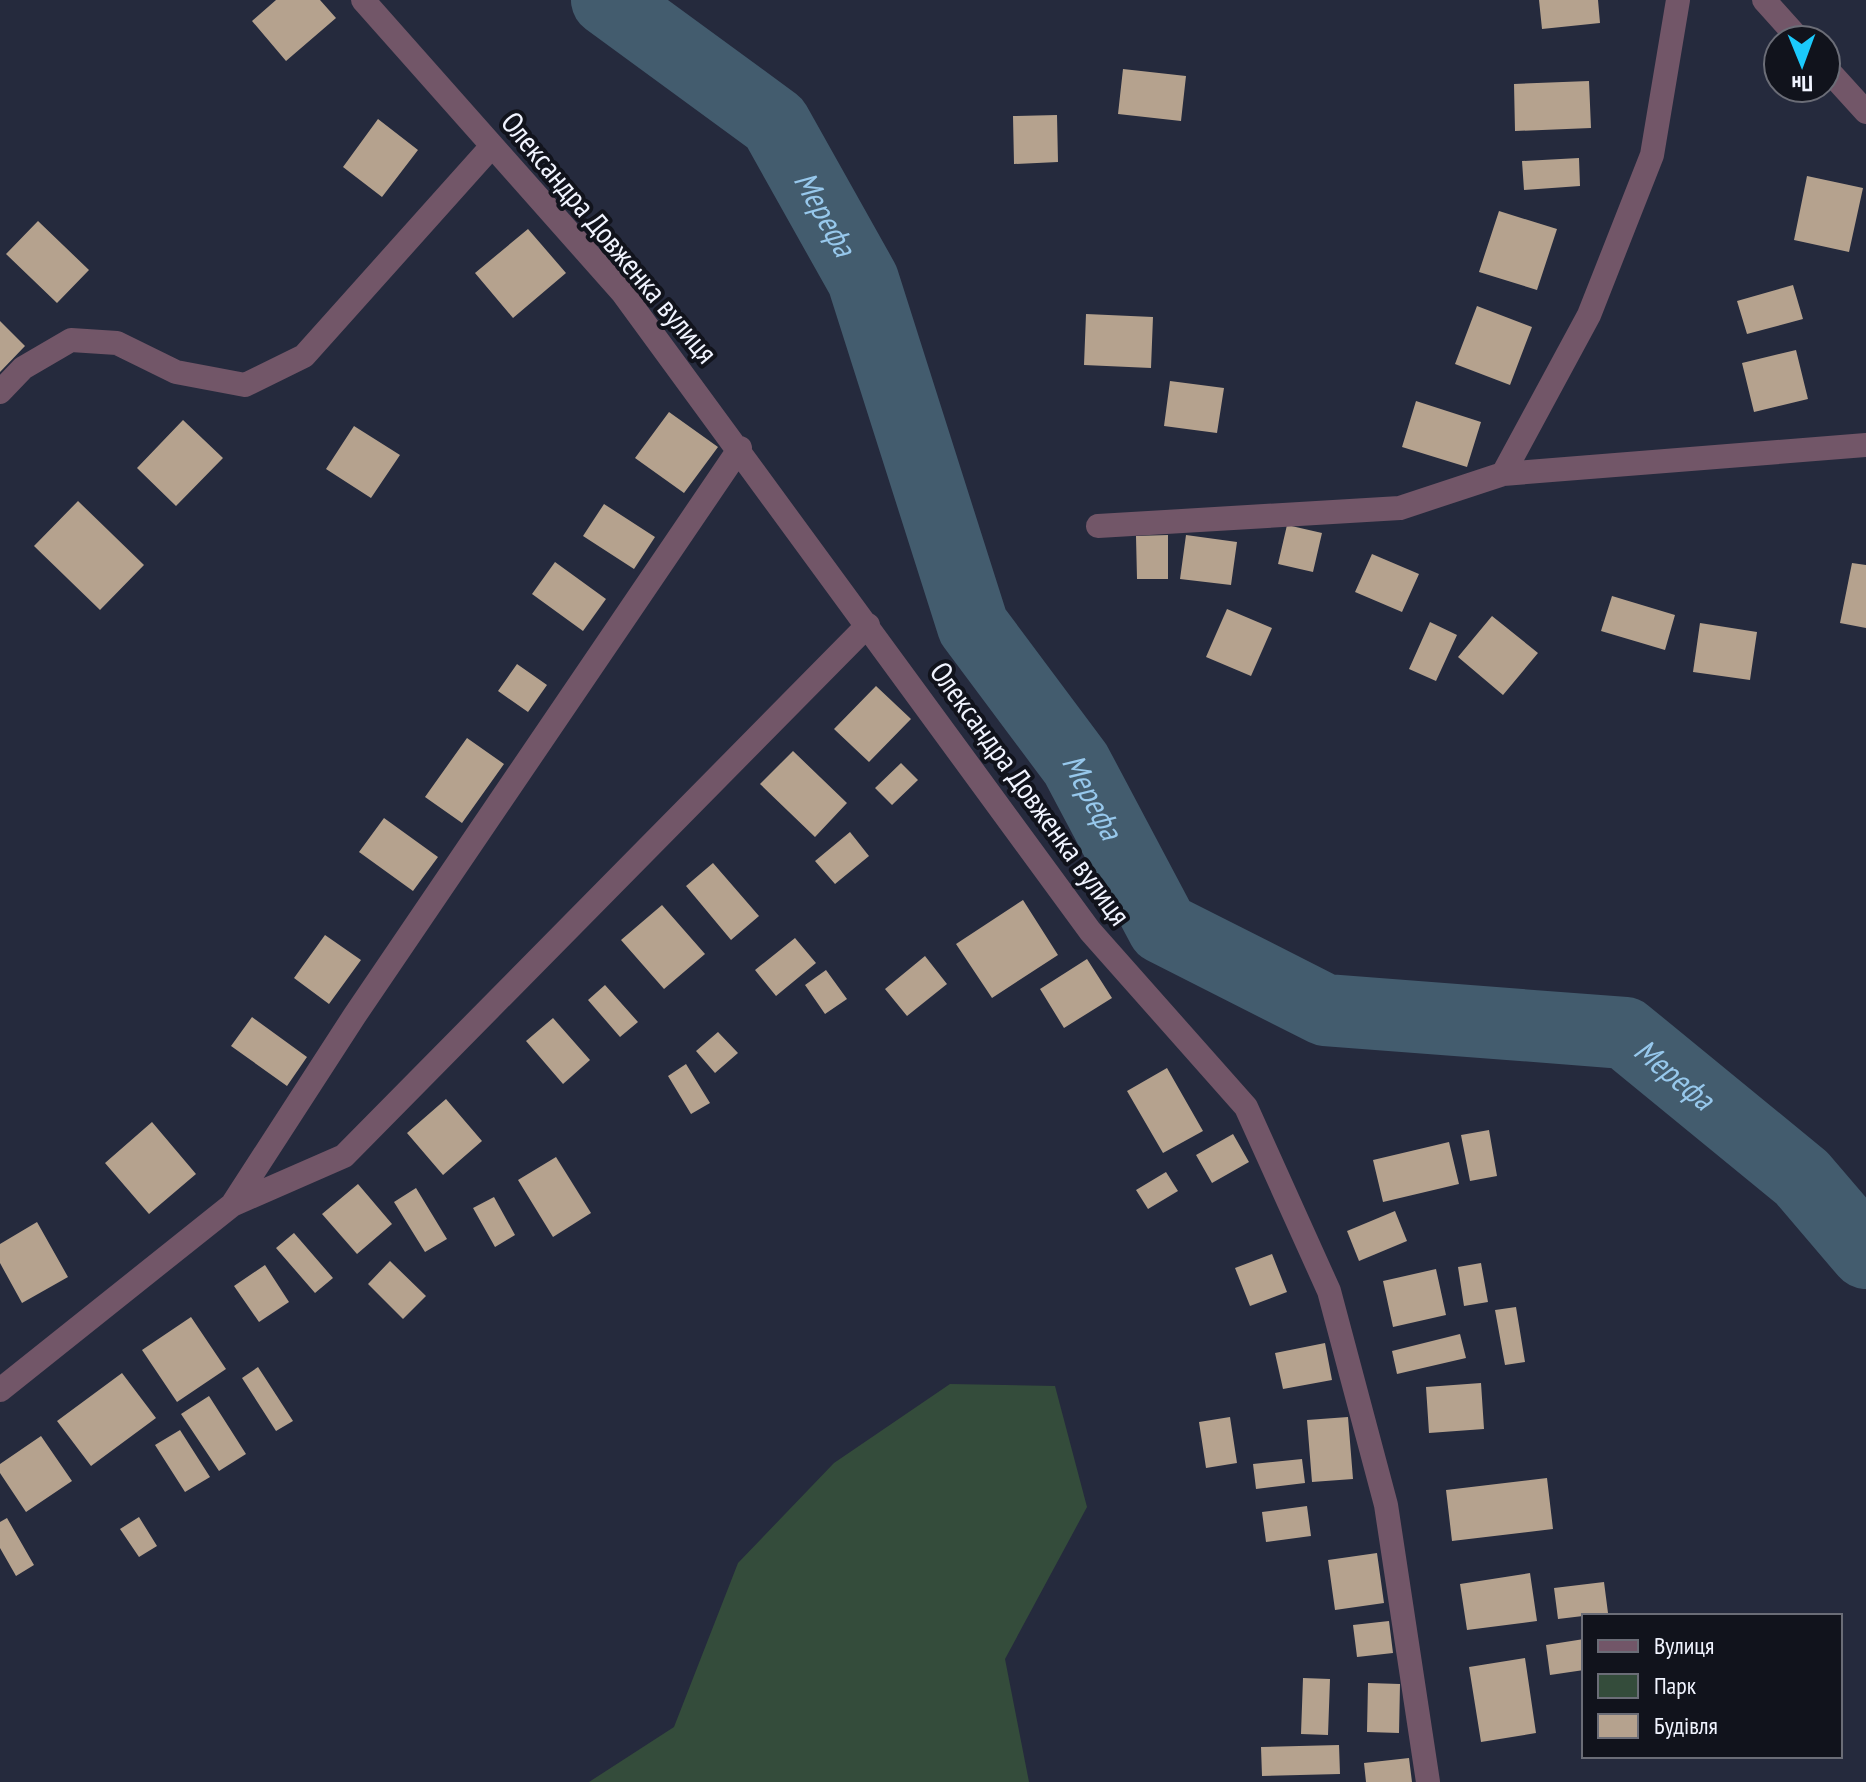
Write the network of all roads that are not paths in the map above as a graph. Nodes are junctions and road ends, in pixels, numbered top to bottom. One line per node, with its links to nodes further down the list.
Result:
1 (363, 0): 7 (street, Олександра Довженка вулиця)
2 (1678, 0): 11 (street)
3 (1764, 0): 4 (street)
4 (1786, 24)
5 (1842, 86): 6 (street)
6 (1866, 112)
7 (492, 146): 8 (street); 10 (street, Олександра Довженка вулиця)
8 (0, 392)
9 (1866, 445): 11 (street)
10 (740, 448): 13 (street, Олександра Довженка вулиця); 14 (street)
11 (1503, 474): 12 (street)
12 (1098, 526)
13 (868, 625): 14 (street); 16 (street, Олександра Довженка вулиця)
14 (232, 1205): 15 (street)
15 (0, 1390)
16 (1428, 1782)

